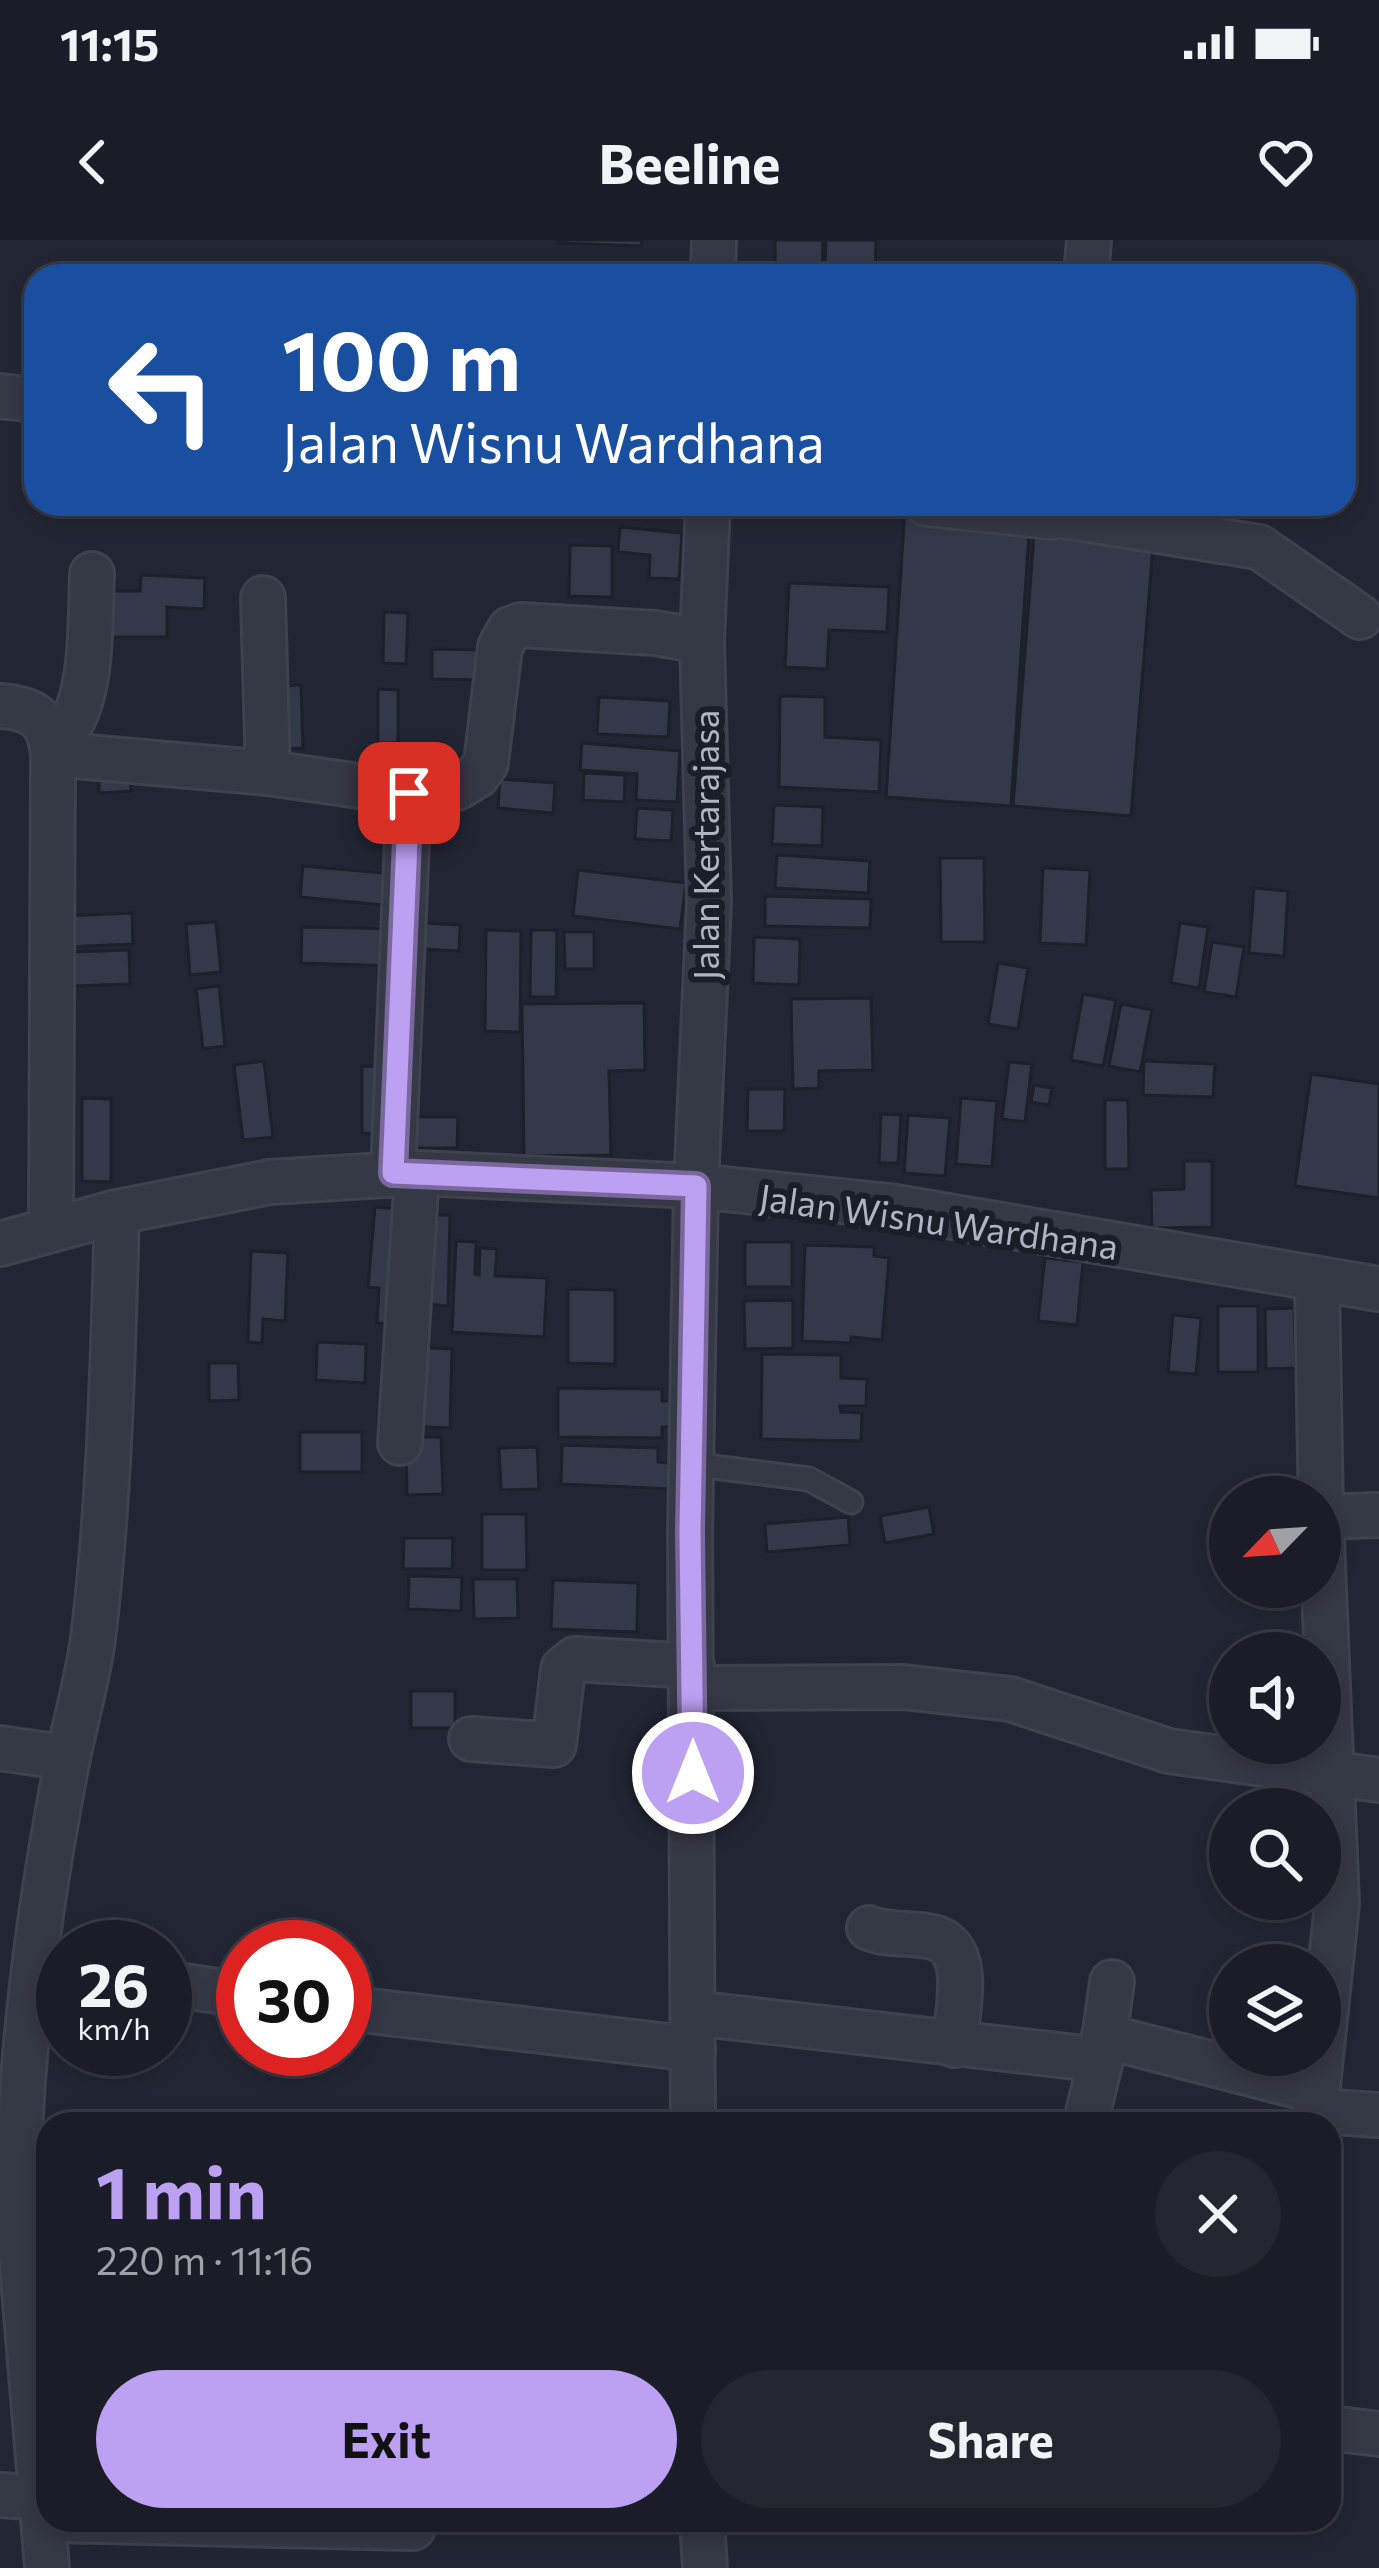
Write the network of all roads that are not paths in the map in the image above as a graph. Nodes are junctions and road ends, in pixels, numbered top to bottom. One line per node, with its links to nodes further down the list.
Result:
1 (707, 516): 6 (street, Jalan Kertarajasa)
2 (1094, 516): 5 (street)
3 (92, 574): 8 (street)
4 (263, 598): 9 (street)
5 (1360, 617)
6 (701, 641): 10 (street); 12 (street, Jalan Kertarajasa)
7 (0, 706): 8 (street)
8 (52, 746): 9 (street); 14 (street)
9 (268, 773): 10 (street)
10 (409, 793): 11 (street)
11 (405, 1173): 12 (street, Jalan Wisnu Wardhana); 13 (street, Jalan Wisnu Wardhana); 18 (street)
12 (696, 1186): 16 (street, Jalan Wisnu Wardhana); 19 (street, Jalan Kertarajasa)
13 (117, 1212): 14 (street, Jalan Wisnu Wardhana); 28 (street)
14 (51, 1228): 15 (street, Jalan Wisnu Wardhana)
15 (0, 1244)
16 (1317, 1280): 17 (street, Jalan Wisnu Wardhana); 20 (street)
17 (1379, 1289)
18 (400, 1443)
19 (692, 1464): 21 (lane); 25 (street, Jalan Kertarajasa)
20 (1320, 1476)
21 (851, 1502)
22 (1379, 1515): 23 (street)
23 (1341, 1516)
24 (1325, 1608): 29 (street)
25 (692, 1677): 26 (street); 29 (street); 37 (street, Jalan Kertarajasa)
26 (471, 1739)
27 (0, 1748): 28 (street)
28 (68, 1757): 31 (street)
29 (1331, 1775): 30 (street); 40 (street)
30 (1379, 1780)
31 (53, 1920)
32 (868, 1928): 38 (street)
33 (1112, 1982): 39 (street)
34 (36, 1985): 36 (street)
35 (372, 2010): 37 (street)
36 (15, 2016): 44 (street)
37 (693, 2031): 38 (street); 41 (street, Jalan Kertarajasa)
38 (954, 2044): 39 (street)
39 (1103, 2048): 40 (street); 42 (street)
40 (1316, 2109): 43 (street)
41 (693, 2112)
42 (1088, 2112)
43 (1379, 2115)
44 (34, 2143): 45 (street)
45 (34, 2247): 46 (street)
46 (36, 2423)
47 (1341, 2429): 48 (street)
48 (1379, 2434)
49 (41, 2532): 51 (street)
50 (703, 2532): 52 (street)
51 (47, 2568)
52 (705, 2568)

